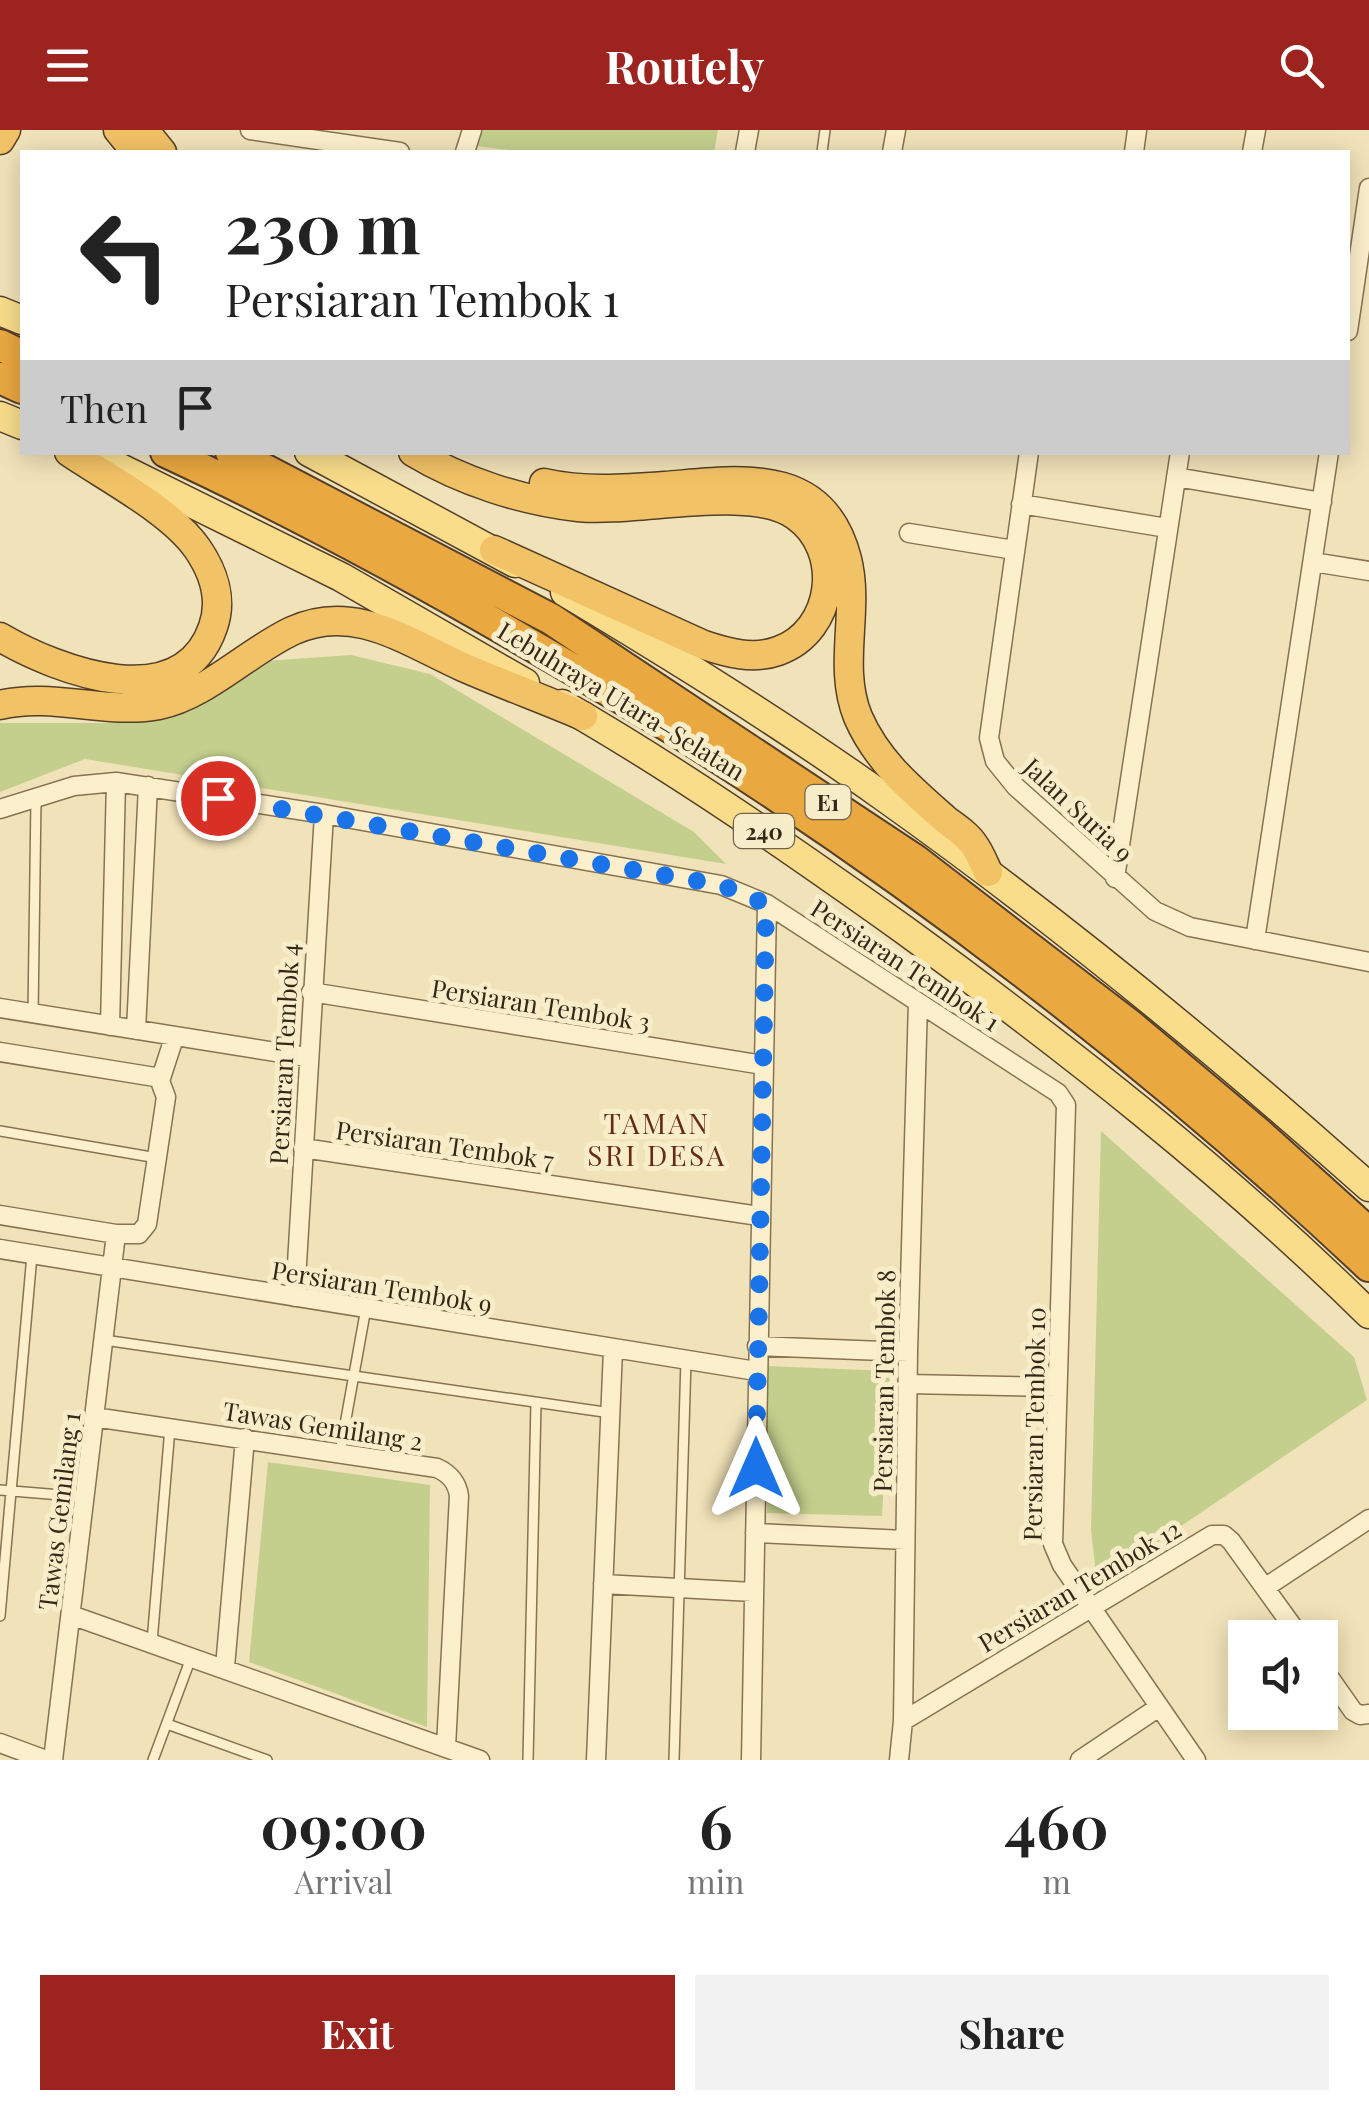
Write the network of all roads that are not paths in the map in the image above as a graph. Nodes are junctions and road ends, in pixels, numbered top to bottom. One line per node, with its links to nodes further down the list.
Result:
1 (6, 130): 6 (highway)
2 (118, 130): 7 (highway)
3 (144, 130): 8 (highway)
4 (250, 130): 5 (street)
5 (301, 134): 9 (street)
6 (0, 140)
7 (134, 150)
8 (160, 150)
9 (385, 150)
10 (1369, 188): 11 (street)
11 (1355, 232): 12 (street)
12 (1362, 284): 13 (street)
13 (1350, 317)
14 (73, 455): 33 (highway)
15 (94, 455): 35 (main road, 240)
16 (172, 455): 68 (highway, Lebuhraya Utara–Selatan / E1)
17 (237, 455): 64 (highway, Lebuhraya Utara–Selatan / E1)
18 (315, 455): 29 (main road)
19 (419, 455): 29 (highway)
20 (460, 455): 41 (highway)
21 (1029, 455): 26 (street, Jalan Suria 9)
22 (1180, 455): 24 (street)
23 (1329, 455): 25 (street)
24 (1176, 477): 25 (street); 27 (street)
25 (1322, 502): 31 (street)
26 (1021, 504): 27 (street); 30 (street, Jalan Suria 9)
27 (1167, 528): 42 (street)
28 (909, 533): 30 (street)
29 (494, 550): 41 (main road)
30 (1014, 550): 42 (street, Jalan Suria 9)
31 (1312, 562): 32 (street); 44 (street)
32 (1369, 571)
33 (0, 637)
34 (0, 704): 35 (highway)
35 (583, 716): 72 (main road, 240)
36 (116, 782): 37 (street, Persiaran Tembok 1); 38 (street, Persiaran Tembok 1); 50 (street)
37 (148, 786): 40 (street, Persiaran Tembok 1); 51 (street)
38 (36, 796): 39 (street, Persiaran Tembok 1); 49 (lane)
39 (0, 809)
40 (324, 814): 43 (street, Persiaran Tembok 1); 46 (street, Persiaran Tembok 4)
41 (988, 872): 61 (main road)
42 (1115, 878): 44 (street, Jalan Suria 9)
43 (766, 904): 47 (street, Persiaran Tembok 1); 55 (street)
44 (1256, 940): 45 (street, Jalan Suria 9)
45 (1369, 962)
46 (311, 992): 54 (street, Persiaran Tembok 4); 55 (street, Persiaran Tembok 3)
47 (918, 1002): 57 (street, Persiaran Tembok 1); 76 (street, Persiaran Tembok 8)
48 (0, 1008): 49 (street)
49 (33, 1014): 50 (street)
50 (110, 1026): 51 (street)
51 (136, 1030): 52 (street)
52 (174, 1038): 54 (street); 56 (street)
53 (0, 1052): 56 (street)
54 (307, 1057): 59 (street, Persiaran Tembok 4)
55 (763, 1065): 63 (street)
56 (160, 1081): 60 (street)
57 (1066, 1105): 81 (street, Persiaran Tembok 10)
58 (0, 1132): 60 (lane)
59 (302, 1148): 63 (street, Persiaran Tembok 7); 70 (street, Persiaran Tembok 4)
60 (157, 1158): 65 (street)
61 (1369, 1186)
62 (0, 1215): 65 (street)
63 (759, 1216): 74 (street)
64 (1369, 1233)
65 (116, 1234): 69 (street, Tawas Gemilang 1)
66 (0, 1250): 67 (street, Persiaran Tembok 9)
67 (32, 1255): 69 (street, Persiaran Tembok 9); 88 (lane)
68 (1369, 1266)
69 (112, 1267): 70 (street, Persiaran Tembok 9); 73 (street, Tawas Gemilang 1)
70 (294, 1297): 71 (street, Persiaran Tembok 9)
71 (366, 1308): 75 (street, Persiaran Tembok 9); 79 (lane)
72 (1369, 1314)
73 (103, 1340): 79 (lane); 84 (street, Tawas Gemilang 1)
74 (757, 1346): 76 (street); 78 (street)
75 (613, 1348): 77 (street, Persiaran Tembok 9); 83 (street)
76 (908, 1352): 80 (street, Persiaran Tembok 8)
77 (686, 1360): 78 (street, Persiaran Tembok 9); 95 (lane)
78 (756, 1371): 91 (street)
79 (352, 1376): 82 (lane); 87 (lane)
80 (907, 1384): 81 (street); 92 (street, Persiaran Tembok 8)
81 (1057, 1386): 97 (street, Persiaran Tembok 10)
82 (536, 1403): 83 (lane); 115 (lane)
83 (610, 1414): 93 (street)
84 (94, 1417): 85 (street, Tawas Gemilang 2); 89 (street, Tawas Gemilang 1)
85 (170, 1428): 86 (street, Tawas Gemilang 2); 101 (lane)
86 (246, 1438): 87 (street, Tawas Gemilang 2); 103 (street)
87 (340, 1452): 110 (street, Tawas Gemilang 2)
88 (5, 1490): 89 (lane); 99 (lane)
89 (84, 1497): 98 (street, Tawas Gemilang 1)
90 (1369, 1520): 94 (street)
91 (756, 1533): 92 (street); 96 (street)
92 (904, 1540): 107 (street, Persiaran Tembok 8)
93 (603, 1584): 95 (street); 116 (street)
94 (1266, 1587): 97 (street, Persiaran Tembok 12); 100 (street, Persiaran Tembok 12)
95 (677, 1588): 96 (street); 117 (lane)
96 (753, 1592): 118 (street)
97 (1092, 1608): 105 (street, Persiaran Tembok 10); 107 (street, Persiaran Tembok 12)
98 (71, 1615): 101 (street); 111 (street, Tawas Gemilang 1)
99 (0, 1616)
100 (1289, 1620)
101 (152, 1642): 102 (street)
102 (192, 1656): 103 (street); 108 (lane)
103 (225, 1668): 110 (street)
104 (1338, 1690): 106 (street)
105 (1159, 1708): 120 (street); 121 (street, Persiaran Tembok 10)
106 (1364, 1714)
107 (903, 1721): 119 (street, Persiaran Tembok 8)
108 (166, 1724): 112 (lane); 113 (lane)
109 (0, 1744): 111 (street)
110 (446, 1747): 114 (street)
111 (50, 1760)
112 (154, 1760)
113 (267, 1760)
114 (480, 1760)
115 (528, 1760)
116 (596, 1760)
117 (674, 1760)
118 (751, 1760)
119 (900, 1760)
120 (1080, 1760)
121 (1196, 1760)

